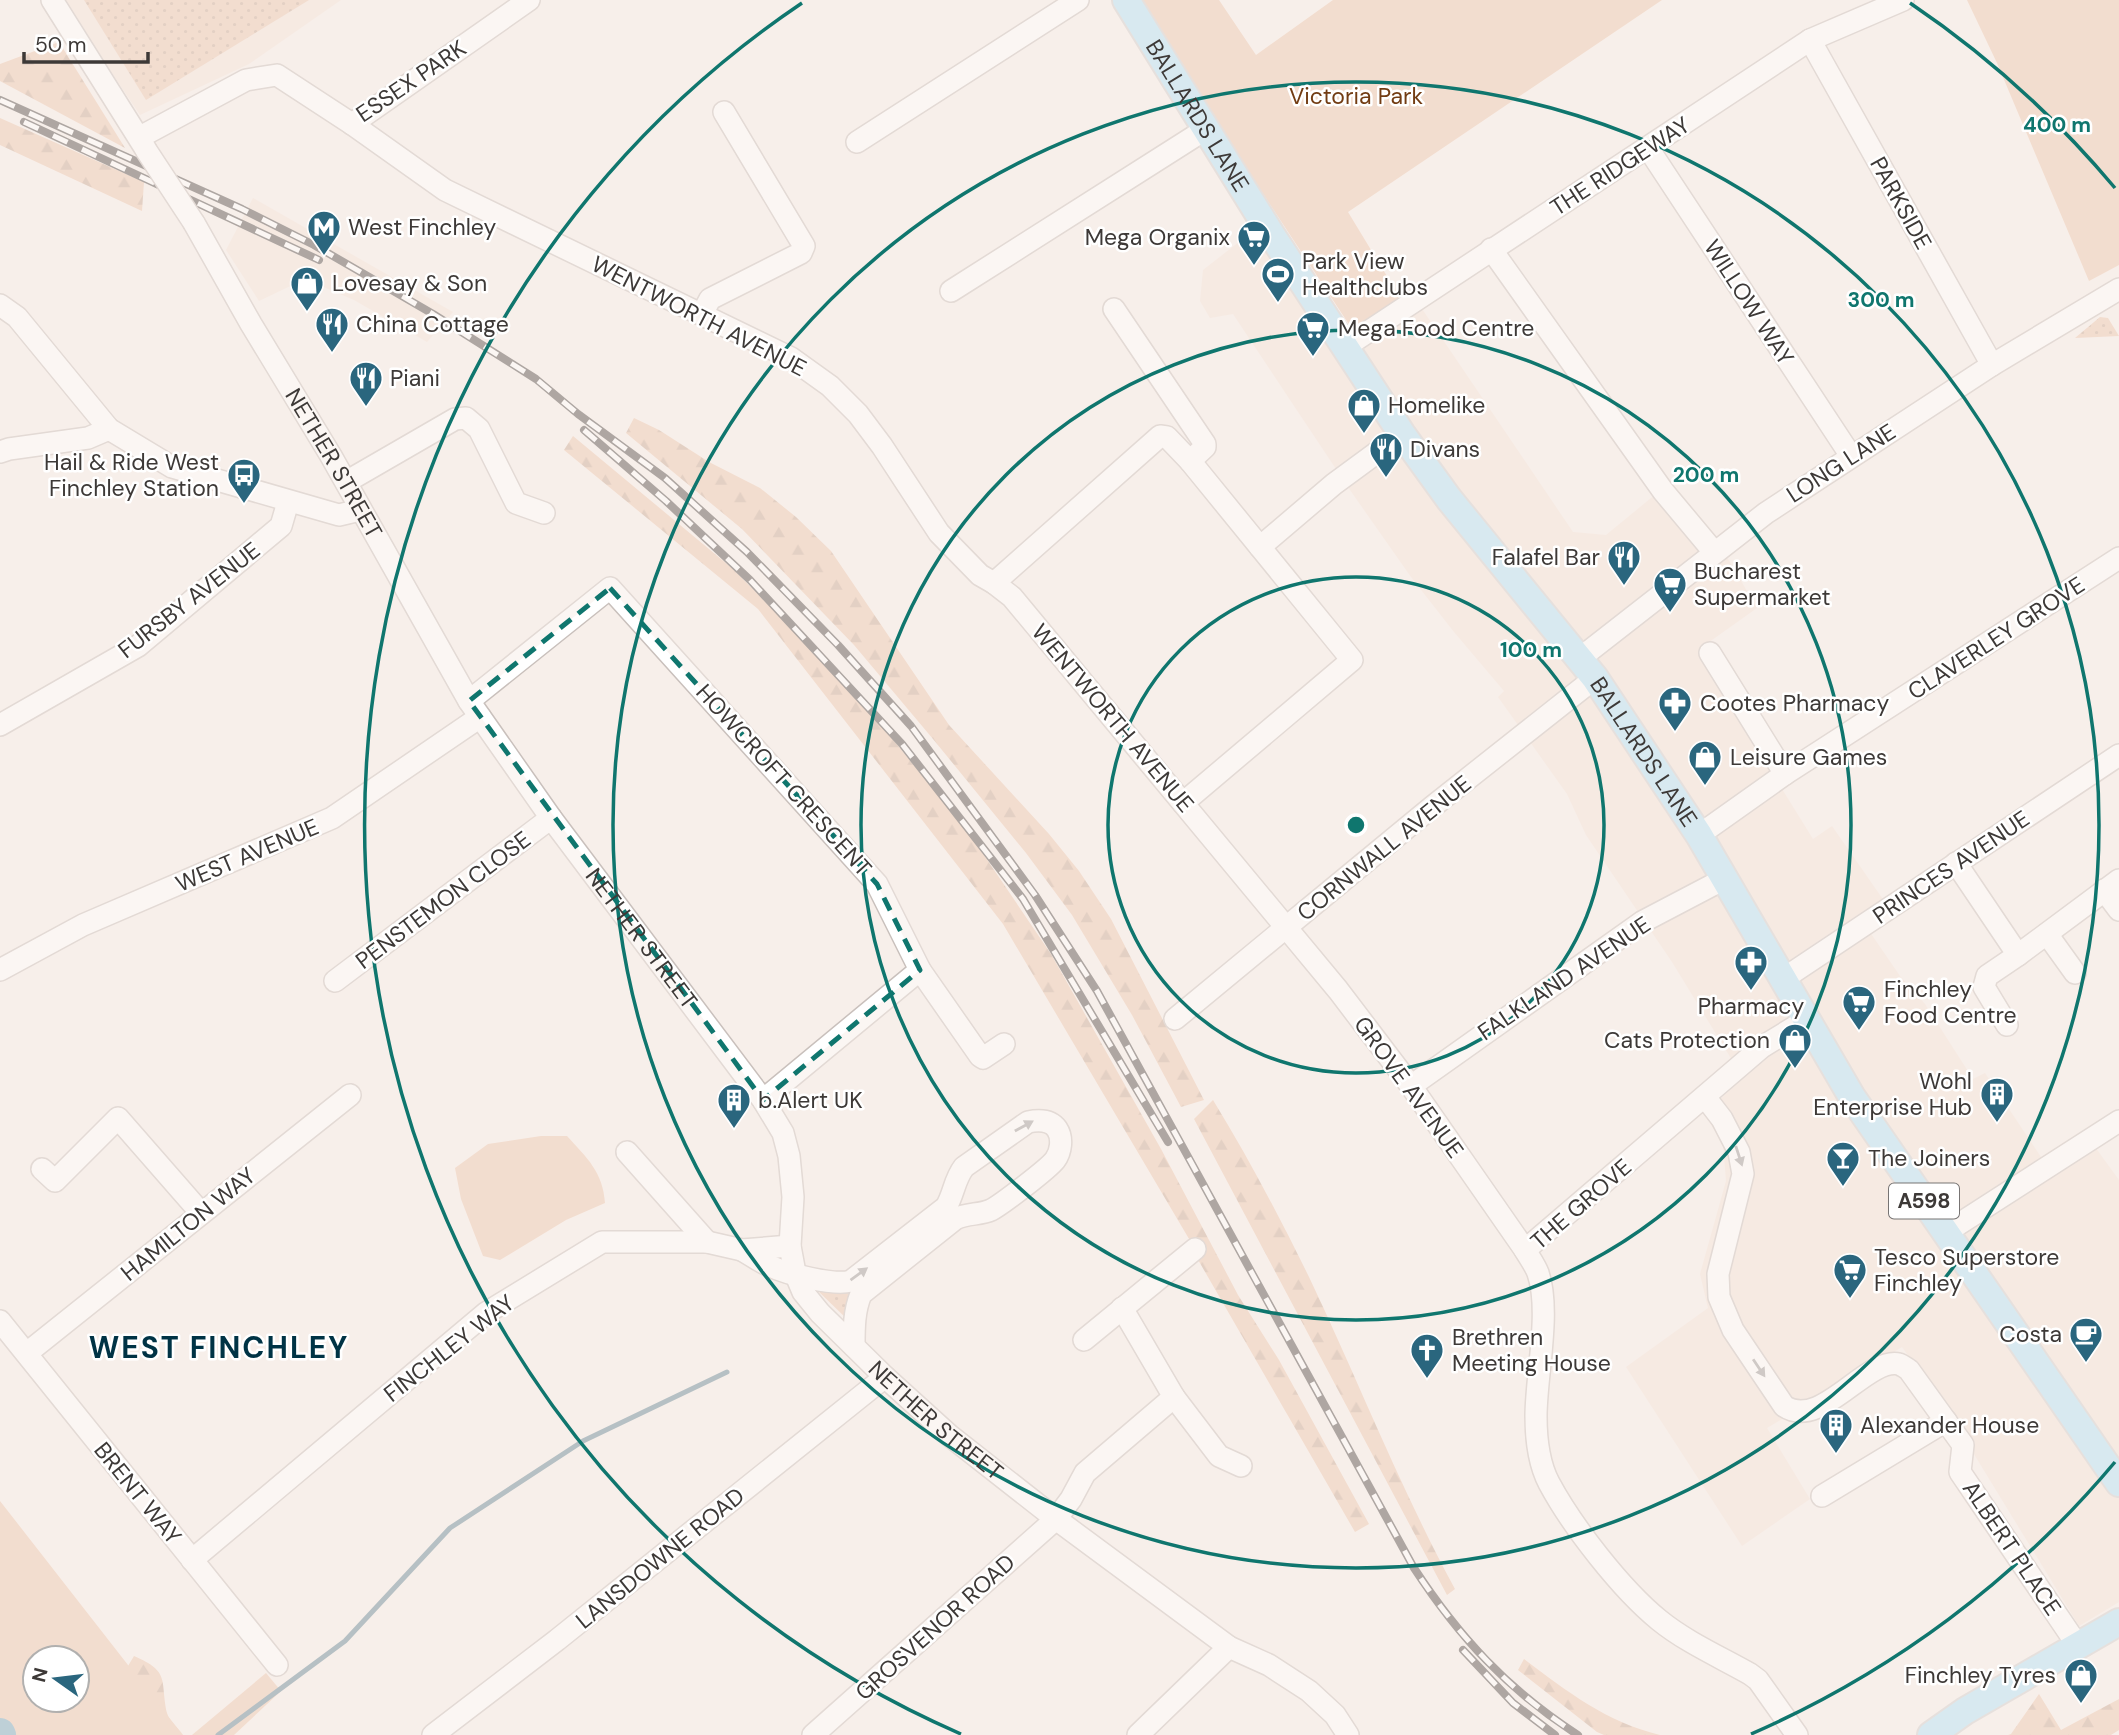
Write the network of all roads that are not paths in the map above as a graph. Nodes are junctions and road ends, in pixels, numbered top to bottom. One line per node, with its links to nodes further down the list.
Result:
1 (52, 0): 11 (street, NETHER STREET)
2 (529, 0): 8 (street, ESSEX PARK)
3 (1078, 0): 10 (street)
4 (1126, 0): 9 (main road, BALLARDS LANE / A598)
5 (1903, 0): 6 (street, THE RIDGEWAY)
6 (1810, 40): 12 (street, THE RIDGEWAY); 20 (street, PARKSIDE)
7 (724, 112): 18 (street)
8 (352, 124): 11 (street, ESSEX PARK); 18 (street, WENTWORTH AVENUE)
9 (1206, 129): 14 (street); 19 (main road, BALLARDS LANE / A598)
10 (857, 142)
11 (143, 143): 26 (street, NETHER STREET, bridge)
12 (1648, 148): 13 (street, THE RIDGEWAY); 24 (street, WILLOW WAY)
13 (1492, 249): 19 (street, THE RIDGEWAY); 31 (street)
14 (951, 291)
15 (2117, 293): 20 (street, LONG LANE)
16 (0, 305): 21 (street)
17 (1114, 309): 25 (street)
18 (702, 314): 33 (street, WENTWORTH AVENUE)
19 (1345, 347): 22 (main road, BALLARDS LANE / A598)
20 (1992, 365): 24 (street, LONG LANE)
21 (109, 429): 23 (street); 27 (street)
22 (1402, 434): 30 (street); 35 (main road, BALLARDS LANE / A598)
23 (0, 452)
24 (1850, 456): 31 (street, LONG LANE)
25 (1190, 461): 30 (street); 33 (street)
26 (346, 482): 28 (street, NETHER STREET); 29 (street)
27 (288, 502): 28 (street); 37 (street, FURSBY AVENUE)
28 (360, 509): 36 (street, NETHER STREET)
29 (544, 513)
30 (1259, 547): 40 (street)
31 (1714, 552): 35 (street, LONG LANE)
32 (2119, 558): 39 (street, CLAVERLEY GROVE)
33 (994, 583): 40 (street, WENTWORTH AVENUE)
34 (1710, 653): 39 (street)
35 (1587, 669): 42 (main road, BALLARDS LANE / A598); 47 (street, CORNWALL AVENUE)
36 (475, 709): 41 (street, NETHER STREET); 50 (street, WEST AVENUE); 51 (street, HOWCROFT CRESCENT)
37 (0, 725)
38 (2119, 755): 43 (street, PRINCES AVENUE)
39 (1786, 774): 42 (street, CLAVERLEY GROVE)
40 (1184, 803): 47 (street, WENTWORTH AVENUE)
41 (551, 818): 54 (street, PENSTEMON CLOSE); 62 (street, NETHER STREET)
42 (1699, 835): 44 (main road, BALLARDS LANE / A598)
43 (1956, 863): 49 (street); 53 (street, PRINCES AVENUE)
44 (1724, 879): 53 (main road, BALLARDS LANE / A598); 59 (street, FALKLAND AVENUE)
45 (2112, 885): 46 (street); 48 (street)
46 (2119, 910)
47 (1287, 928): 55 (street, CORNWALL AVENUE); 59 (street, GROVE AVENUE)
48 (2047, 934): 49 (street); 52 (street)
49 (2018, 955): 57 (street)
50 (0, 970)
51 (920, 970): 58 (street); 62 (street)
52 (2075, 973)
53 (1783, 979): 56 (main road, BALLARDS LANE / A598)
54 (335, 981)
55 (1175, 1019)
56 (1806, 1020): 61 (street, THE GROVE); 67 (main road, BALLARDS LANE / A598)
57 (2007, 1025)
58 (1004, 1044)
59 (1410, 1086): 72 (street, GROVE AVENUE)
60 (350, 1096): 66 (street, HAMILTON WAY)
61 (1705, 1097): 72 (street, THE GROVE); 81 (street, one-way to 81)
62 (763, 1100): 69 (street, NETHER STREET)
63 (2119, 1121): 67 (street)
64 (627, 1152): 68 (street)
65 (42, 1169): 66 (street)
66 (201, 1213): 78 (street, HAMILTON WAY)
67 (1945, 1233): 82 (main road, BALLARDS LANE / A598)
68 (707, 1242): 71 (street, FINCHLEY WAY); 86 (street, FINCHLEY WAY)
69 (790, 1246): 71 (street, FINCHLEY WAY); 73 (street, NETHER STREET)
70 (1195, 1249): 74 (street)
71 (741, 1250): 73 (street)
72 (1525, 1250): 95 (street, THE GROVE)
73 (795, 1273): 77 (street, NETHER STREET); 77 (street, one-way to 77)
74 (1122, 1308): 76 (street); 80 (street)
75 (0, 1321): 78 (street, BRENT WAY)
76 (1084, 1340)
77 (854, 1346): 79 (street, NETHER STREET)
78 (27, 1353): 86 (street, BRENT WAY)
79 (885, 1377): 85 (street, NETHER STREET); 91 (street, LANSDOWNE ROAD)
80 (1174, 1397): 83 (street); 85 (street, GROSVENOR ROAD)
81 (1946, 1420): 84 (street); 88 (street, ALBERT PLACE)
82 (2114, 1465)
83 (1241, 1466)
84 (1822, 1496)
85 (1056, 1518): 89 (street, NETHER STREET); 92 (street, GROSVENOR ROAD)
86 (192, 1560): 90 (street, BRENT WAY)
87 (2118, 1622): 88 (main road)
88 (2078, 1646): 96 (main road)
89 (1229, 1647): 93 (street); 94 (street, NETHER STREET)
90 (277, 1665)
91 (433, 1735)
92 (813, 1735)
93 (1138, 1735)
94 (1348, 1735)
95 (1797, 1735)
96 (1931, 1735)

